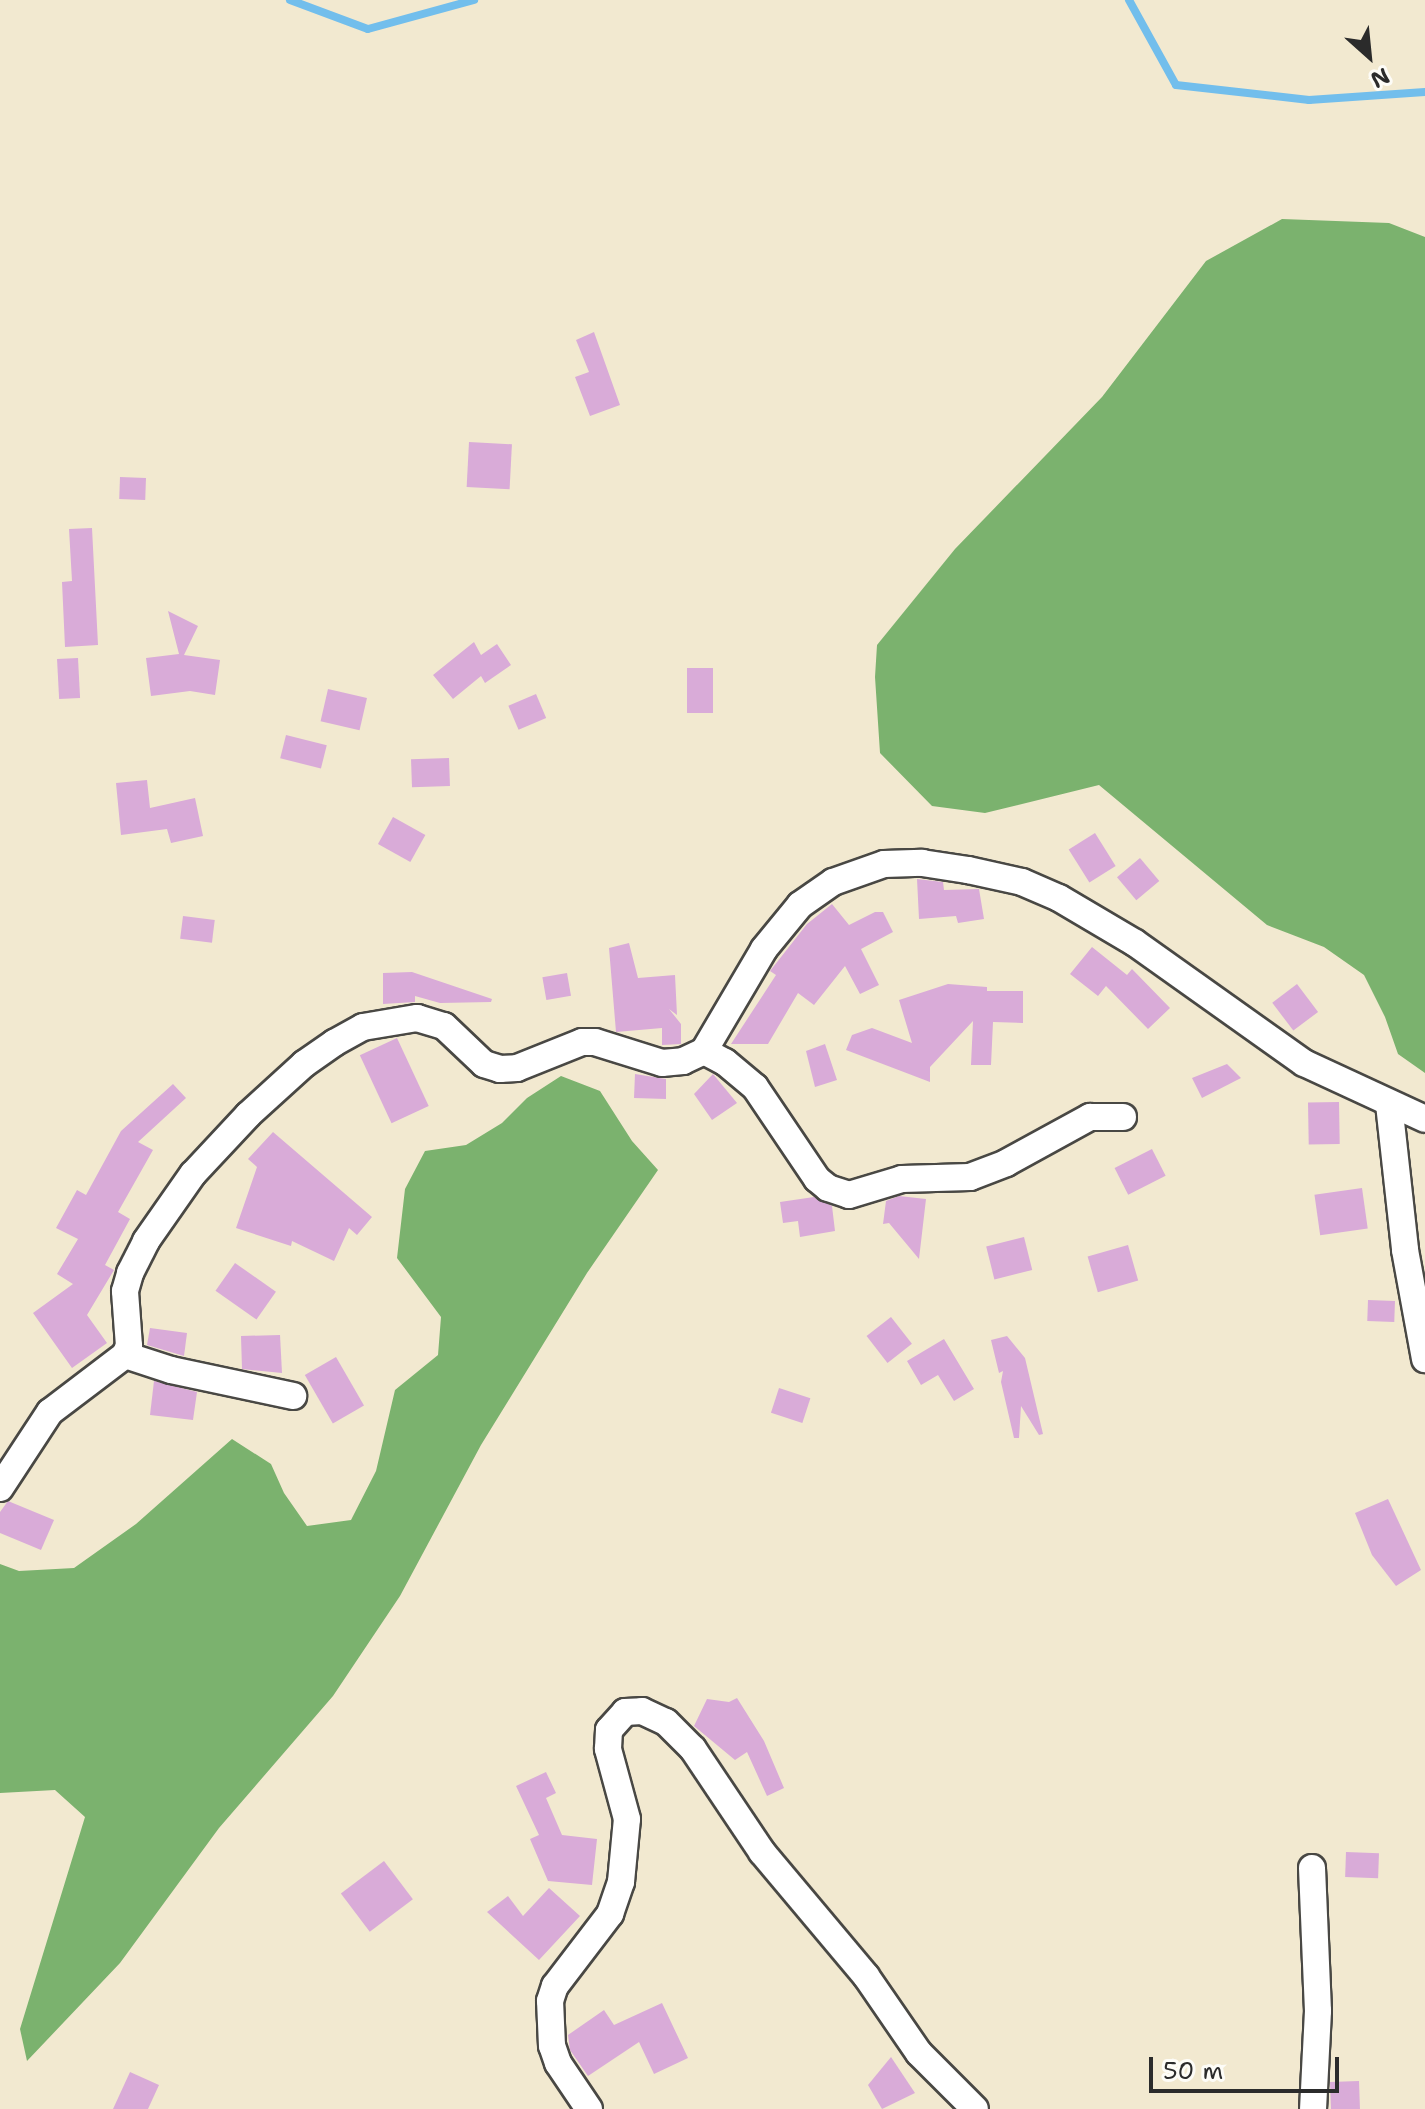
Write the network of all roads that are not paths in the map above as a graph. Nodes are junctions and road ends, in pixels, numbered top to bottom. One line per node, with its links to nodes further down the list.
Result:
1 (704, 1051): 2 (street); 3 (street); 5 (street)
2 (1389, 1104): 4 (street); 6 (street)
3 (1123, 1117)
4 (1425, 1119)
5 (125, 1355): 7 (street); 8 (street)
6 (1425, 1359)
7 (293, 1396)
8 (0, 1488)
9 (1312, 1868): 12 (street)
10 (589, 2109): 11 (street)
11 (975, 2109)
12 (1313, 2109)

